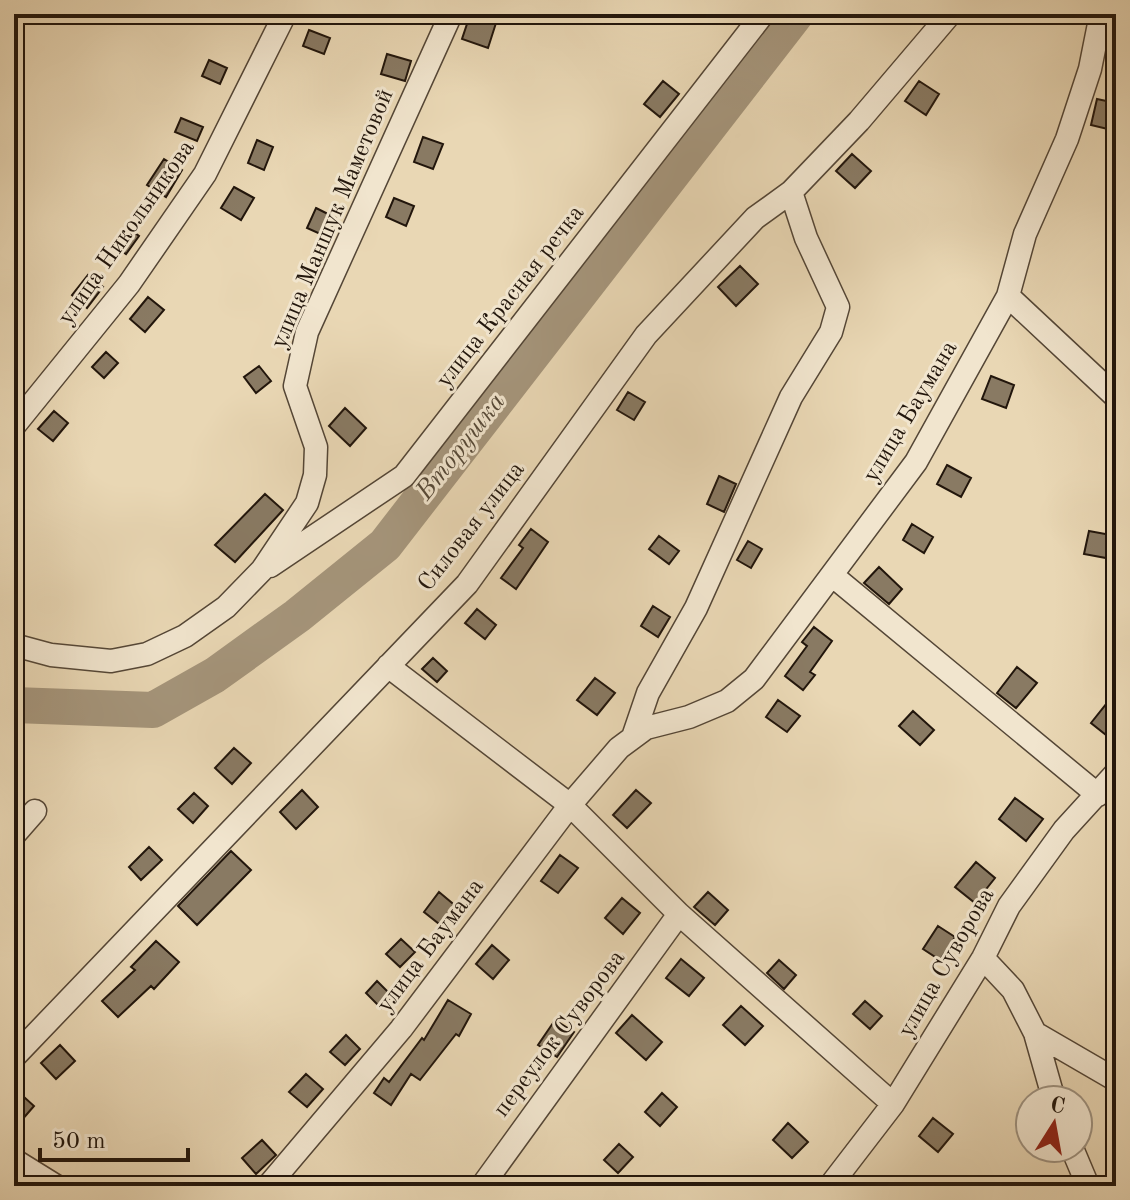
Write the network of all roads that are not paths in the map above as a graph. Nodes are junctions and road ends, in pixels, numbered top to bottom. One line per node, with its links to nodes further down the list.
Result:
1 (285, 14): 9 (street, улица Никольникова)
2 (451, 14): 10 (street, улица Маншук Маметовой)
3 (763, 14): 10 (street, улица Красная речка)
4 (950, 14): 6 (street, Силовая улица)
5 (1101, 14): 7 (street, улица Баумана)
6 (791, 192): 13 (street, Силовая улица); 14 (street, улица Баумана)
7 (1008, 296): 8 (street); 11 (street, улица Баумана)
8 (1116, 397)
9 (14, 426)
10 (262, 570): 12 (street, улица Маншук Маметовой)
11 (833, 576): 14 (street, улица Баумана); 16 (street)
12 (14, 645)
13 (388, 666): 17 (street); 23 (street, Силовая улица)
14 (633, 737): 17 (street, улица Баумана)
15 (1116, 773): 16 (street, улица Суворова)
16 (1098, 795): 21 (street, улица Суворова)
17 (570, 805): 20 (street); 30 (street, улица Баумана)
18 (35, 811): 19 (street)
19 (14, 835)
20 (679, 914): 26 (street); 31 (street, переулок Суворова)
21 (983, 958): 22 (street); 26 (street, улица Суворова)
22 (1035, 1033): 24 (street); 25 (street)
23 (14, 1057)
24 (1116, 1080)
25 (1049, 1084)
26 (893, 1104): 32 (street, улица Суворова)
27 (14, 1160): 29 (street)
28 (1079, 1164): 33 (street)
29 (56, 1186)
30 (268, 1186)
31 (482, 1186)
32 (830, 1186)
33 (1088, 1186)

